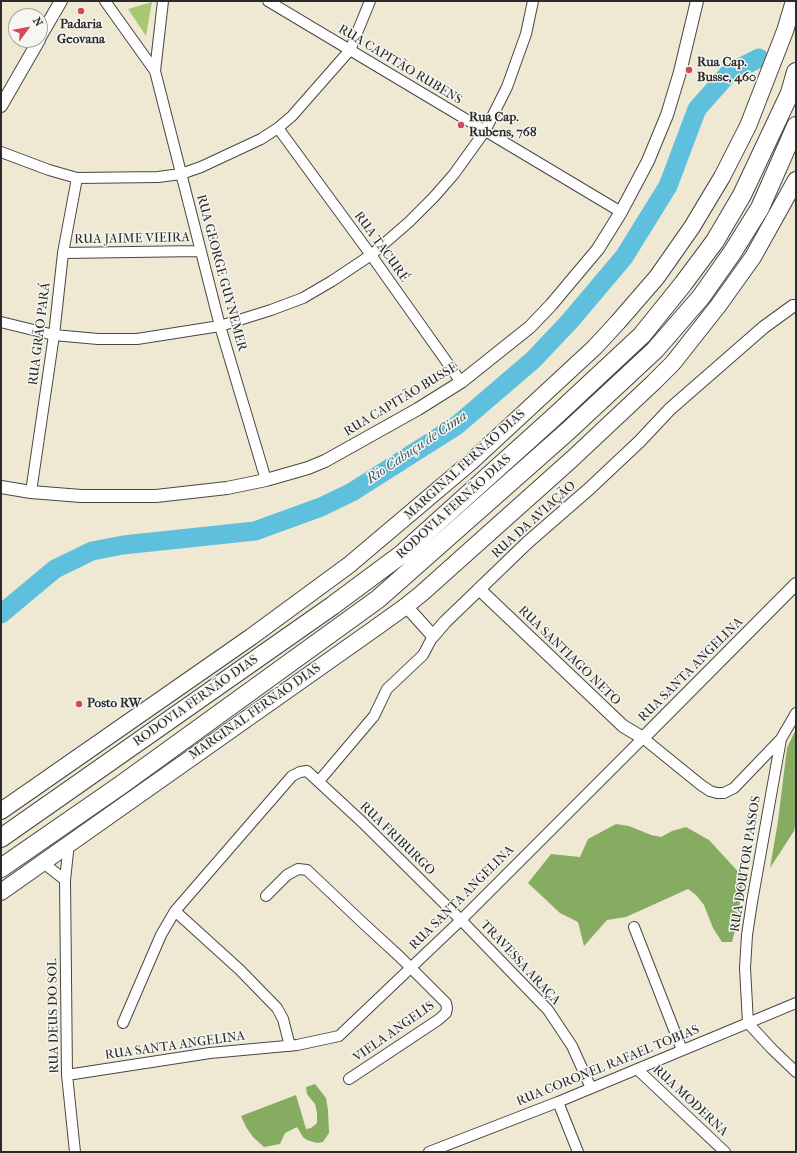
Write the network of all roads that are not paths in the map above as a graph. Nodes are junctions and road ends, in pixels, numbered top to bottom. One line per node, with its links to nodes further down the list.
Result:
1 (61, 1): 9 (street)
2 (105, 1): 12 (street)
3 (164, 1): 12 (street)
4 (268, 1): 11 (street, RUA CAPITÃO RUBENS)
5 (370, 1): 11 (street)
6 (533, 1): 17 (street)
7 (697, 1): 22 (street, RUA CAPITÃO BUSSE)
8 (794, 1): 42 (highway, MARGINAL FERNÃO DIAS)
9 (48, 23)
10 (34, 48): 14 (street)
11 (350, 50): 16 (street); 17 (street, RUA CAPITÃO RUBENS)
12 (155, 71): 19 (street, RUA GEORGE GUYNEMER)
13 (796, 72): 43 (highway, RODOVIA FERNÃO DIAS)
14 (1, 106)
15 (796, 126): 46 (highway, RODOVIA FERNÃO DIAS)
16 (278, 128): 19 (street); 25 (street, RUA TACURÉ)
17 (486, 131): 22 (street, RUA CAPITÃO RUBENS); 25 (street)
18 (1, 152): 20 (street)
19 (181, 174): 20 (street); 23 (street, RUA GEORGE GUYNEMER)
20 (76, 178): 24 (street, RUA GRÃO PARÁ)
21 (796, 180): 36 (highway, MARGINAL FERNÃO DIAS)
22 (621, 212): 30 (street, RUA CAPITÃO BUSSE)
23 (200, 251): 24 (street, RUA JAIME VIEIRA); 28 (street, RUA GEORGE GUYNEMER)
24 (63, 253): 29 (street, RUA GRÃO PARÁ)
25 (371, 255): 28 (street); 30 (street, RUA TACURÉ)
26 (795, 305): 35 (street, RUA DA AVIAÇÃO)
27 (1, 322): 29 (street)
28 (220, 326): 29 (street); 31 (street, RUA GEORGE GUYNEMER)
29 (54, 335): 33 (street, RUA GRÃO PARÁ)
30 (462, 382): 31 (street, RUA CAPITÃO BUSSE)
31 (266, 480): 33 (street, RUA CAPITÃO BUSSE)
32 (1, 487): 33 (street, RUA CAPITÃO BUSSE)
33 (31, 492)
34 (796, 584): 39 (street, RUA SANTA ANGELINA)
35 (479, 589): 37 (street, RUA DA AVIAÇÃO); 39 (street, RUA SANTIAGO NETO)
36 (406, 606): 37 (street); 44 (highway, MARGINAL FERNÃO DIAS)
37 (433, 636): 41 (street, RUA DA AVIAÇÃO)
38 (796, 713): 40 (street, RUA DOUTOR PASSOS)
39 (643, 738): 40 (street); 51 (street, RUA SANTA ANGELINA)
40 (781, 739): 56 (street, RUA DOUTOR PASSOS)
41 (316, 779): 50 (street); 51 (street, RUA FRIBURGO)
42 (1, 811)
43 (1, 838)
44 (69, 843): 45 (highway, MARGINAL FERNÃO DIAS); 47 (street, RUA DEUS DO SOL)
45 (42, 862): 47 (street); 48 (highway, MARGINAL FERNÃO DIAS)
46 (1, 868)
47 (65, 880): 61 (street, RUA DEUS DO SOL)
48 (1, 892)
49 (266, 896): 53 (street)
50 (175, 911): 55 (street); 57 (street)
51 (461, 920): 53 (street, RUA SANTA ANGELINA); 63 (street, TRAVESSA ARAÇA)
52 (634, 927): 58 (street)
53 (410, 968): 57 (street, RUA SANTA ANGELINA); 62 (street, VIELA ANGELIS)
54 (796, 1003): 56 (street, RUA CORONEL RAFAEL TOBIAS)
55 (123, 1023)
56 (748, 1023): 58 (street, RUA CORONEL RAFAEL TOBIAS); 60 (street)
57 (290, 1046): 61 (street, RUA SANTA ANGELINA)
58 (682, 1050): 59 (street, RUA CORONEL RAFAEL TOBIAS)
59 (637, 1069): 63 (street, RUA CORONEL RAFAEL TOBIAS); 68 (street, RUA MODERNA)
60 (796, 1072)
61 (67, 1075): 65 (street, RUA DEUS DO SOL)
62 (349, 1079)
63 (591, 1088): 64 (street, RUA CORONEL RAFAEL TOBIAS)
64 (558, 1102): 66 (street, RUA CORONEL RAFAEL TOBIAS); 67 (street)
65 (75, 1152)
66 (429, 1152)
67 (578, 1152)
68 (725, 1152)

